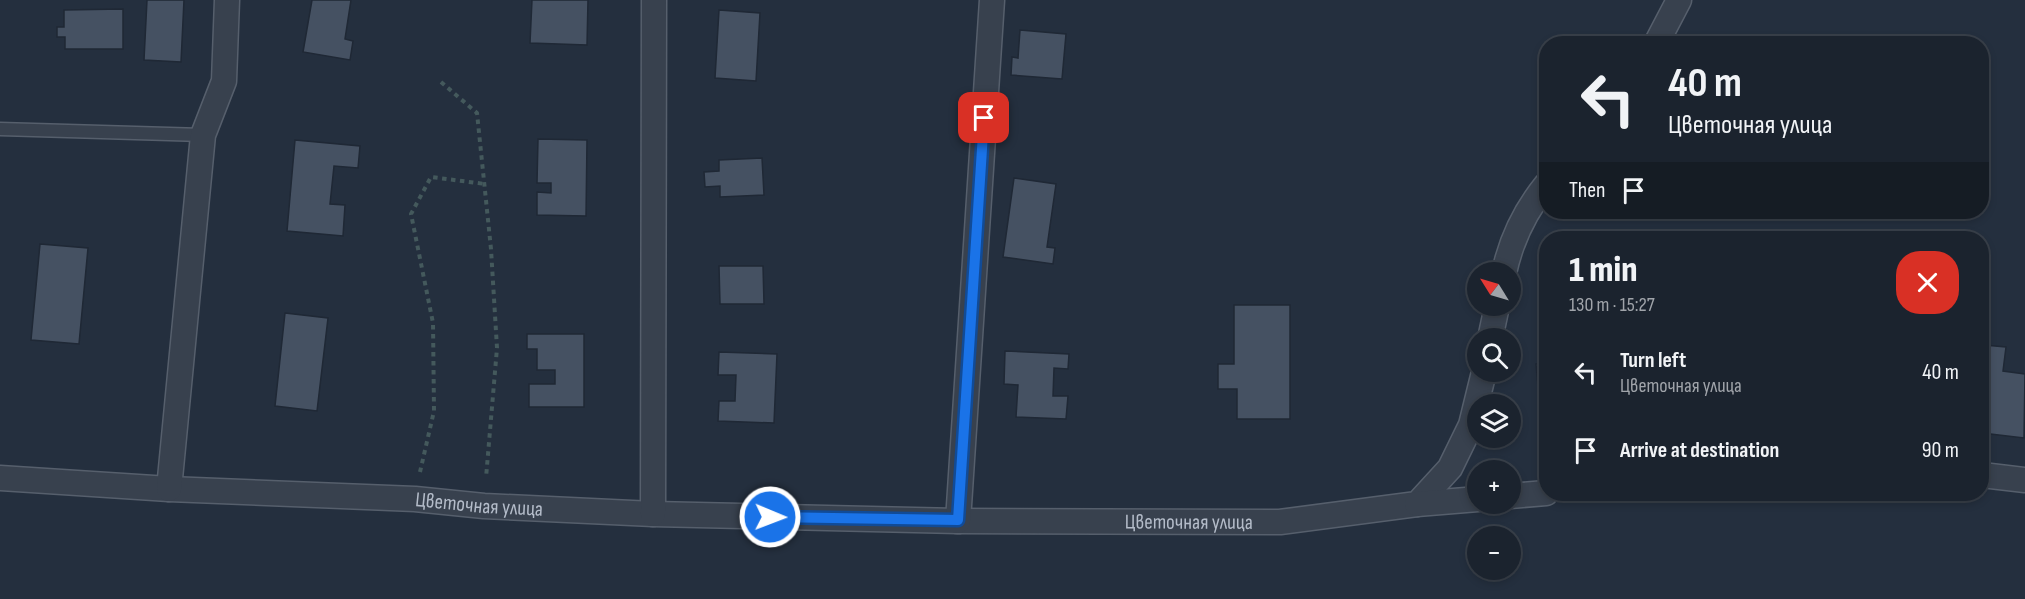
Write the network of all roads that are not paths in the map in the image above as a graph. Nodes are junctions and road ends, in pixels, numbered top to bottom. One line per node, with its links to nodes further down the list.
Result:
1 (227, 0): 7 (street)
2 (654, 0): 19 (street)
3 (992, 0): 20 (street)
4 (1679, 0): 5 (street)
5 (1660, 36)
6 (0, 129): 7 (lane)
7 (203, 135): 14 (street)
8 (1539, 193): 9 (street)
9 (1506, 262)
10 (1482, 382): 18 (street)
11 (1989, 476): 13 (street)
12 (0, 478): 14 (street, Цветочная улица)
13 (2025, 480)
14 (169, 489): 19 (street, Цветочная улица)
15 (1539, 494): 16 (street)
16 (1521, 495)
17 (1467, 500): 18 (street, Цветочная улица)
18 (1417, 504): 20 (street, Цветочная улица)
19 (653, 514): 20 (street, Цветочная улица)
20 (958, 520)

